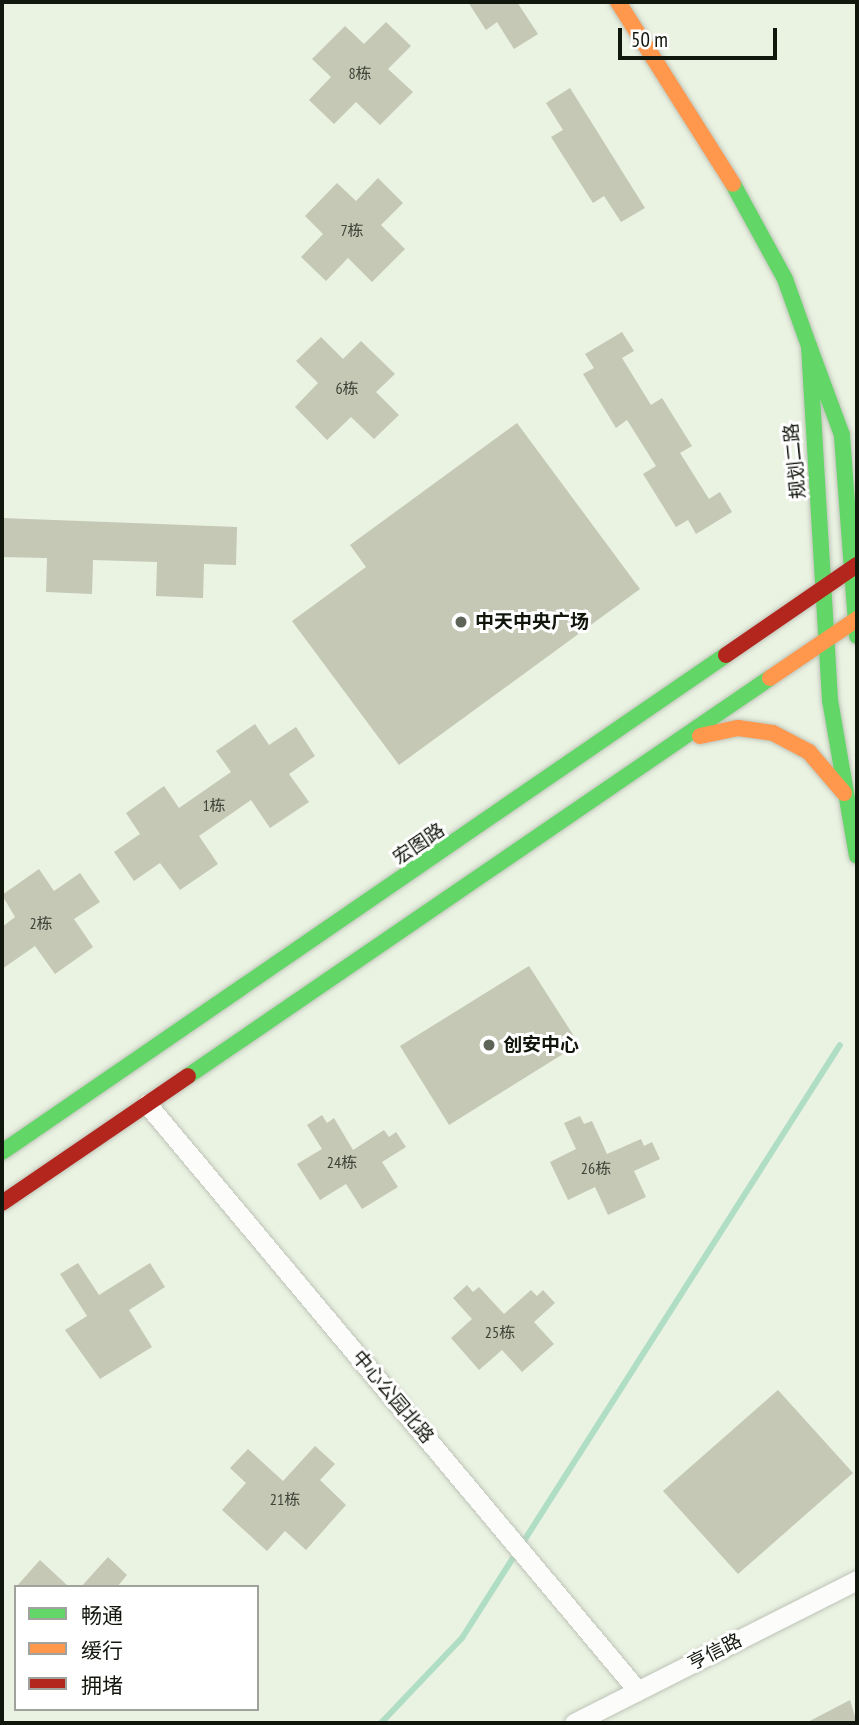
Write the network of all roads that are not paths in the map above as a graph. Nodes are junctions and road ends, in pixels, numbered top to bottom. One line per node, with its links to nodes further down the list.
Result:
1 (618, 2): 2 (main road)
2 (809, 346): 3 (main road); 4 (main road, 规划二路)
3 (855, 566): 4 (main road, 宏图路); 5 (main road)
4 (824, 587): 7 (main road, 规划二路); 12 (main road, 宏图路)
5 (857, 620): 6 (main road); 7 (main road)
6 (857, 639)
7 (826, 640): 8 (main road); 9 (main road, 规划二路)
8 (682, 740): 9 (main road); 11 (main road)
9 (847, 799): 10 (main road, 规划二路)
10 (857, 856)
11 (147, 1104): 13 (main road); 15 (street, 中心公园北路)
12 (2, 1152)
13 (2, 1203)
14 (857, 1580): 15 (street, 亨信路)
15 (638, 1691): 16 (street, 亨信路)
16 (574, 1723)

